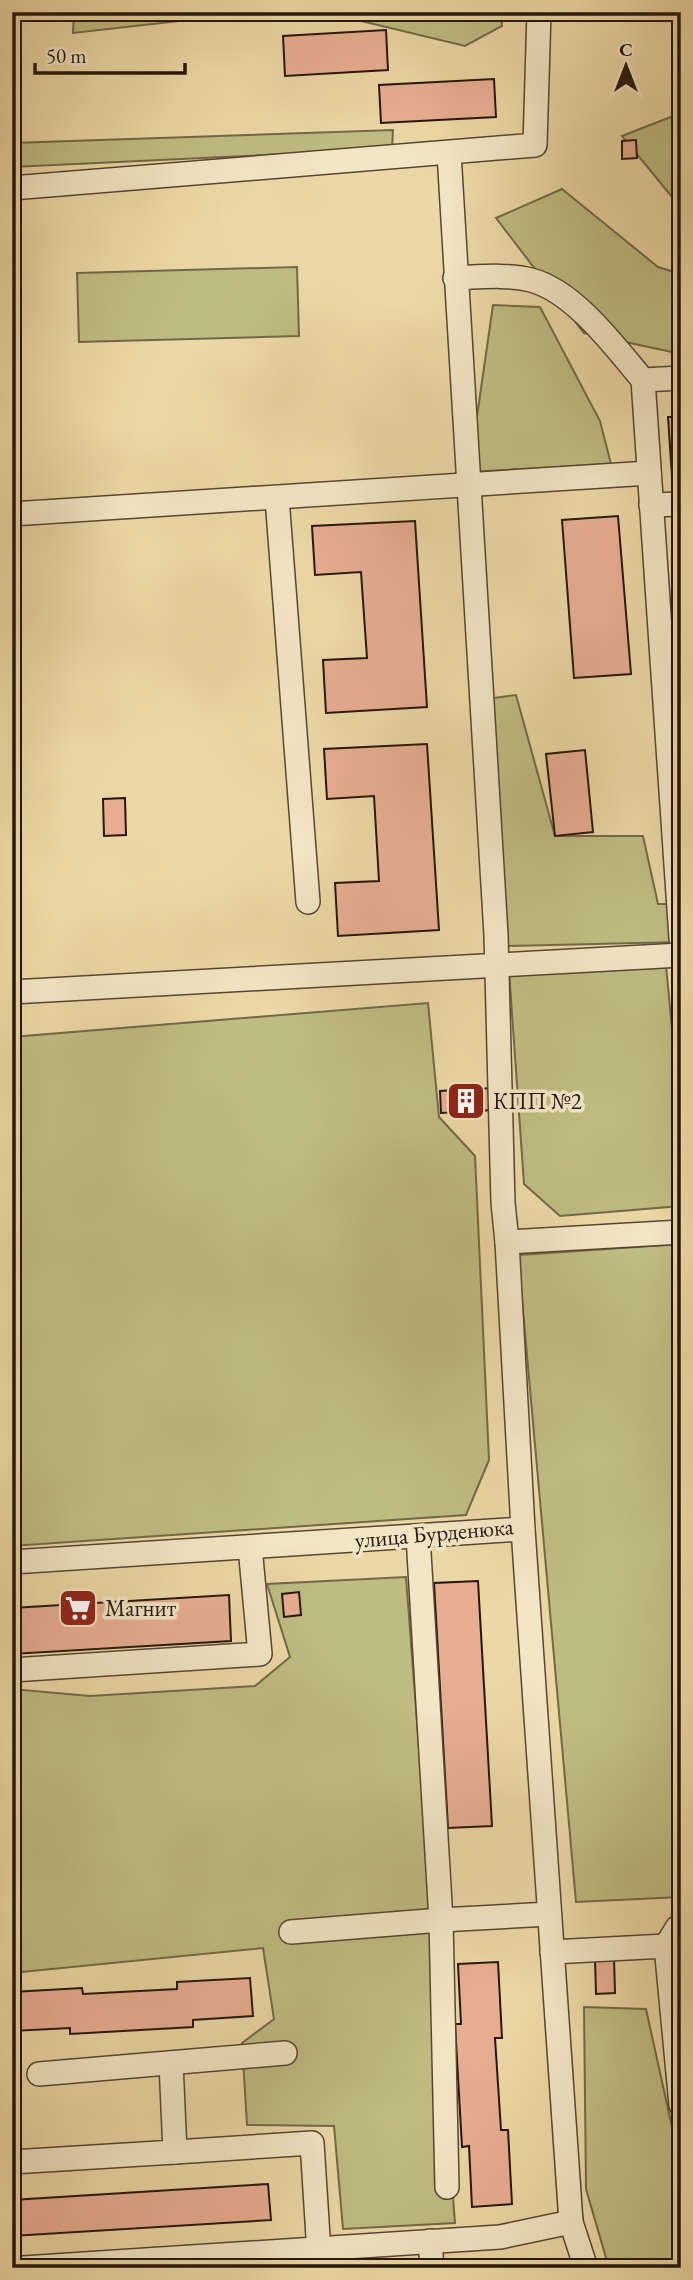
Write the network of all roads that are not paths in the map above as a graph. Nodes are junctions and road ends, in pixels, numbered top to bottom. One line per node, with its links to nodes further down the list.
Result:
1 (539, 12): 2 (street)
2 (449, 153): 3 (street); 4 (street, улица Бурденюка)
3 (12, 188)
4 (455, 278): 6 (street); 8 (street, улица Бурденюка)
5 (681, 378): 6 (street)
6 (643, 380): 7 (street)
7 (649, 473): 8 (street); 11 (street)
8 (468, 485): 9 (street); 16 (street, улица Бурденюка)
9 (277, 498): 12 (street); 13 (street)
10 (681, 504): 11 (street)
11 (651, 505): 14 (street)
12 (12, 514)
13 (307, 902)
14 (681, 938)
15 (681, 955): 16 (street)
16 (496, 966): 17 (street); 19 (street, улица Бурденюка)
17 (12, 992)
18 (681, 1232): 19 (street)
19 (507, 1242): 20 (street, улица Бурденюка)
20 (523, 1529): 21 (street, улица Бурденюка); 25 (street)
21 (418, 1536): 22 (street, улица Бурденюка); 26 (street)
22 (250, 1547): 23 (street, улица Бурденюка); 24 (street)
23 (12, 1562)
24 (12, 1670)
25 (549, 1914): 26 (street); 30 (street)
26 (441, 1920): 28 (street); 37 (street)
27 (681, 1927): 29 (street)
28 (291, 1932)
29 (666, 1945): 30 (street); 34 (street)
30 (552, 1952): 38 (street)
31 (285, 2053): 32 (street)
32 (171, 2063): 33 (street); 35 (street)
33 (39, 2074)
34 (681, 2105)
35 (176, 2152): 36 (street); 40 (street)
36 (12, 2162)
37 (447, 2188)
38 (571, 2222): 39 (street); 44 (street)
39 (430, 2241): 40 (street); 43 (street)
40 (319, 2258): 41 (street)
41 (116, 2265): 42 (street)
42 (23, 2268)
43 (432, 2268)
44 (586, 2268)

